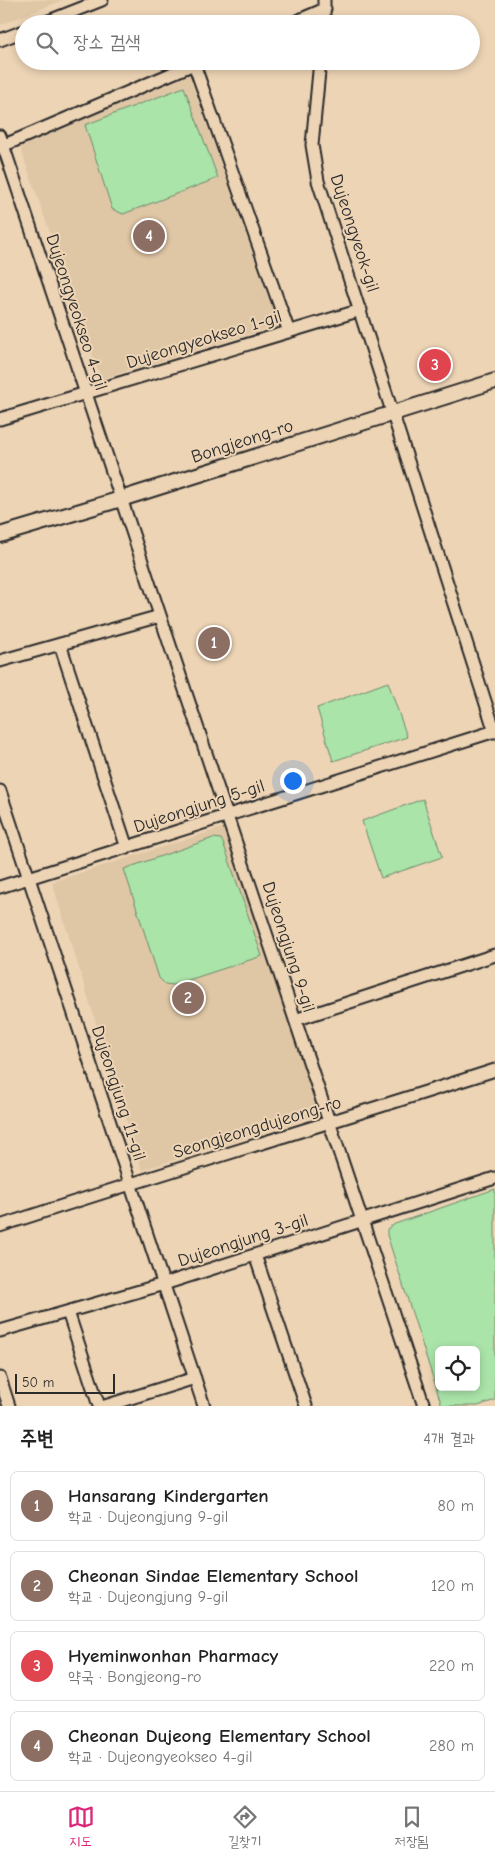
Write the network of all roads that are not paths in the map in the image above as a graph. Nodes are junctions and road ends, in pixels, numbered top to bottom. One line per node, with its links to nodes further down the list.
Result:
1 (102, 0): 3 (street)
2 (325, 4): 4 (street)
3 (64, 15)
4 (306, 15)
5 (15, 34): 6 (street)
6 (0, 40)
7 (181, 70): 10 (street)
8 (200, 70): 12 (street)
9 (319, 70): 11 (street, Dujeongyeok-gil)
10 (1, 143): 14 (street, Dujeongyeokseo 4-gil)
11 (361, 310): 12 (street, Dujeongyeokseo 1-gil); 15 (street, Dujeongyeok-gil)
12 (289, 332): 14 (street, Dujeongyeokseo 1-gil)
13 (495, 380): 15 (street, Bongjeong-ro)
14 (86, 393): 16 (street, Dujeongyeokseo 1-gil); 17 (street, Dujeongyeokseo 4-gil)
15 (392, 412): 17 (street, Bongjeong-ro); 22 (street, Dujeongyeok-gil)
16 (0, 419)
17 (121, 499): 18 (street, Bongjeong-ro); 19 (street, Dujeongjung 9-gil)
18 (0, 535)
19 (160, 616): 20 (street); 24 (street, Dujeongjung 9-gil)
20 (60, 644): 21 (street); 25 (street)
21 (0, 661)
22 (495, 731): 24 (street, Dujeongjung 5-gil)
23 (0, 791): 26 (street, Dujeongjung 11-gil)
24 (227, 816): 25 (street, Dujeongjung 5-gil); 29 (street, Dujeongjung 9-gil)
25 (126, 848): 26 (street, Dujeongjung 5-gil)
26 (29, 877): 27 (street, Dujeongjung 5-gil); 33 (street, Dujeongjung 11-gil)
27 (0, 887)
28 (495, 955): 29 (street)
29 (295, 1020): 31 (street, Dujeongjung 9-gil)
30 (495, 1070): 31 (street, Seongjeongdujeong-ro)
31 (330, 1123): 33 (street, Seongjeongdujeong-ro); 34 (street, Dujeongjung 9-gil)
32 (495, 1178): 34 (street, Dujeongjung 3-gil)
33 (130, 1184): 35 (street, Seongjeongdujeong-ro); 37 (street, Dujeongjung 11-gil)
34 (362, 1221): 36 (street, Dujeongjung 3-gil); 47 (street, Dujeongjung 9-gil)
35 (0, 1226)
36 (255, 1255): 37 (street, Dujeongjung 3-gil); 46 (street)
37 (164, 1284): 38 (street, Dujeongjung 3-gil); 41 (street, Dujeongjung 11-gil)
38 (68, 1312): 39 (street, Dujeongjung 3-gil); 43 (street)
39 (0, 1331)
40 (0, 1378): 42 (street)
41 (195, 1378): 44 (street); 45 (street, Dujeongjung 11-gil)
42 (9, 1406)
43 (99, 1406)
44 (105, 1406)
45 (204, 1406)
46 (306, 1406)
47 (424, 1406)

